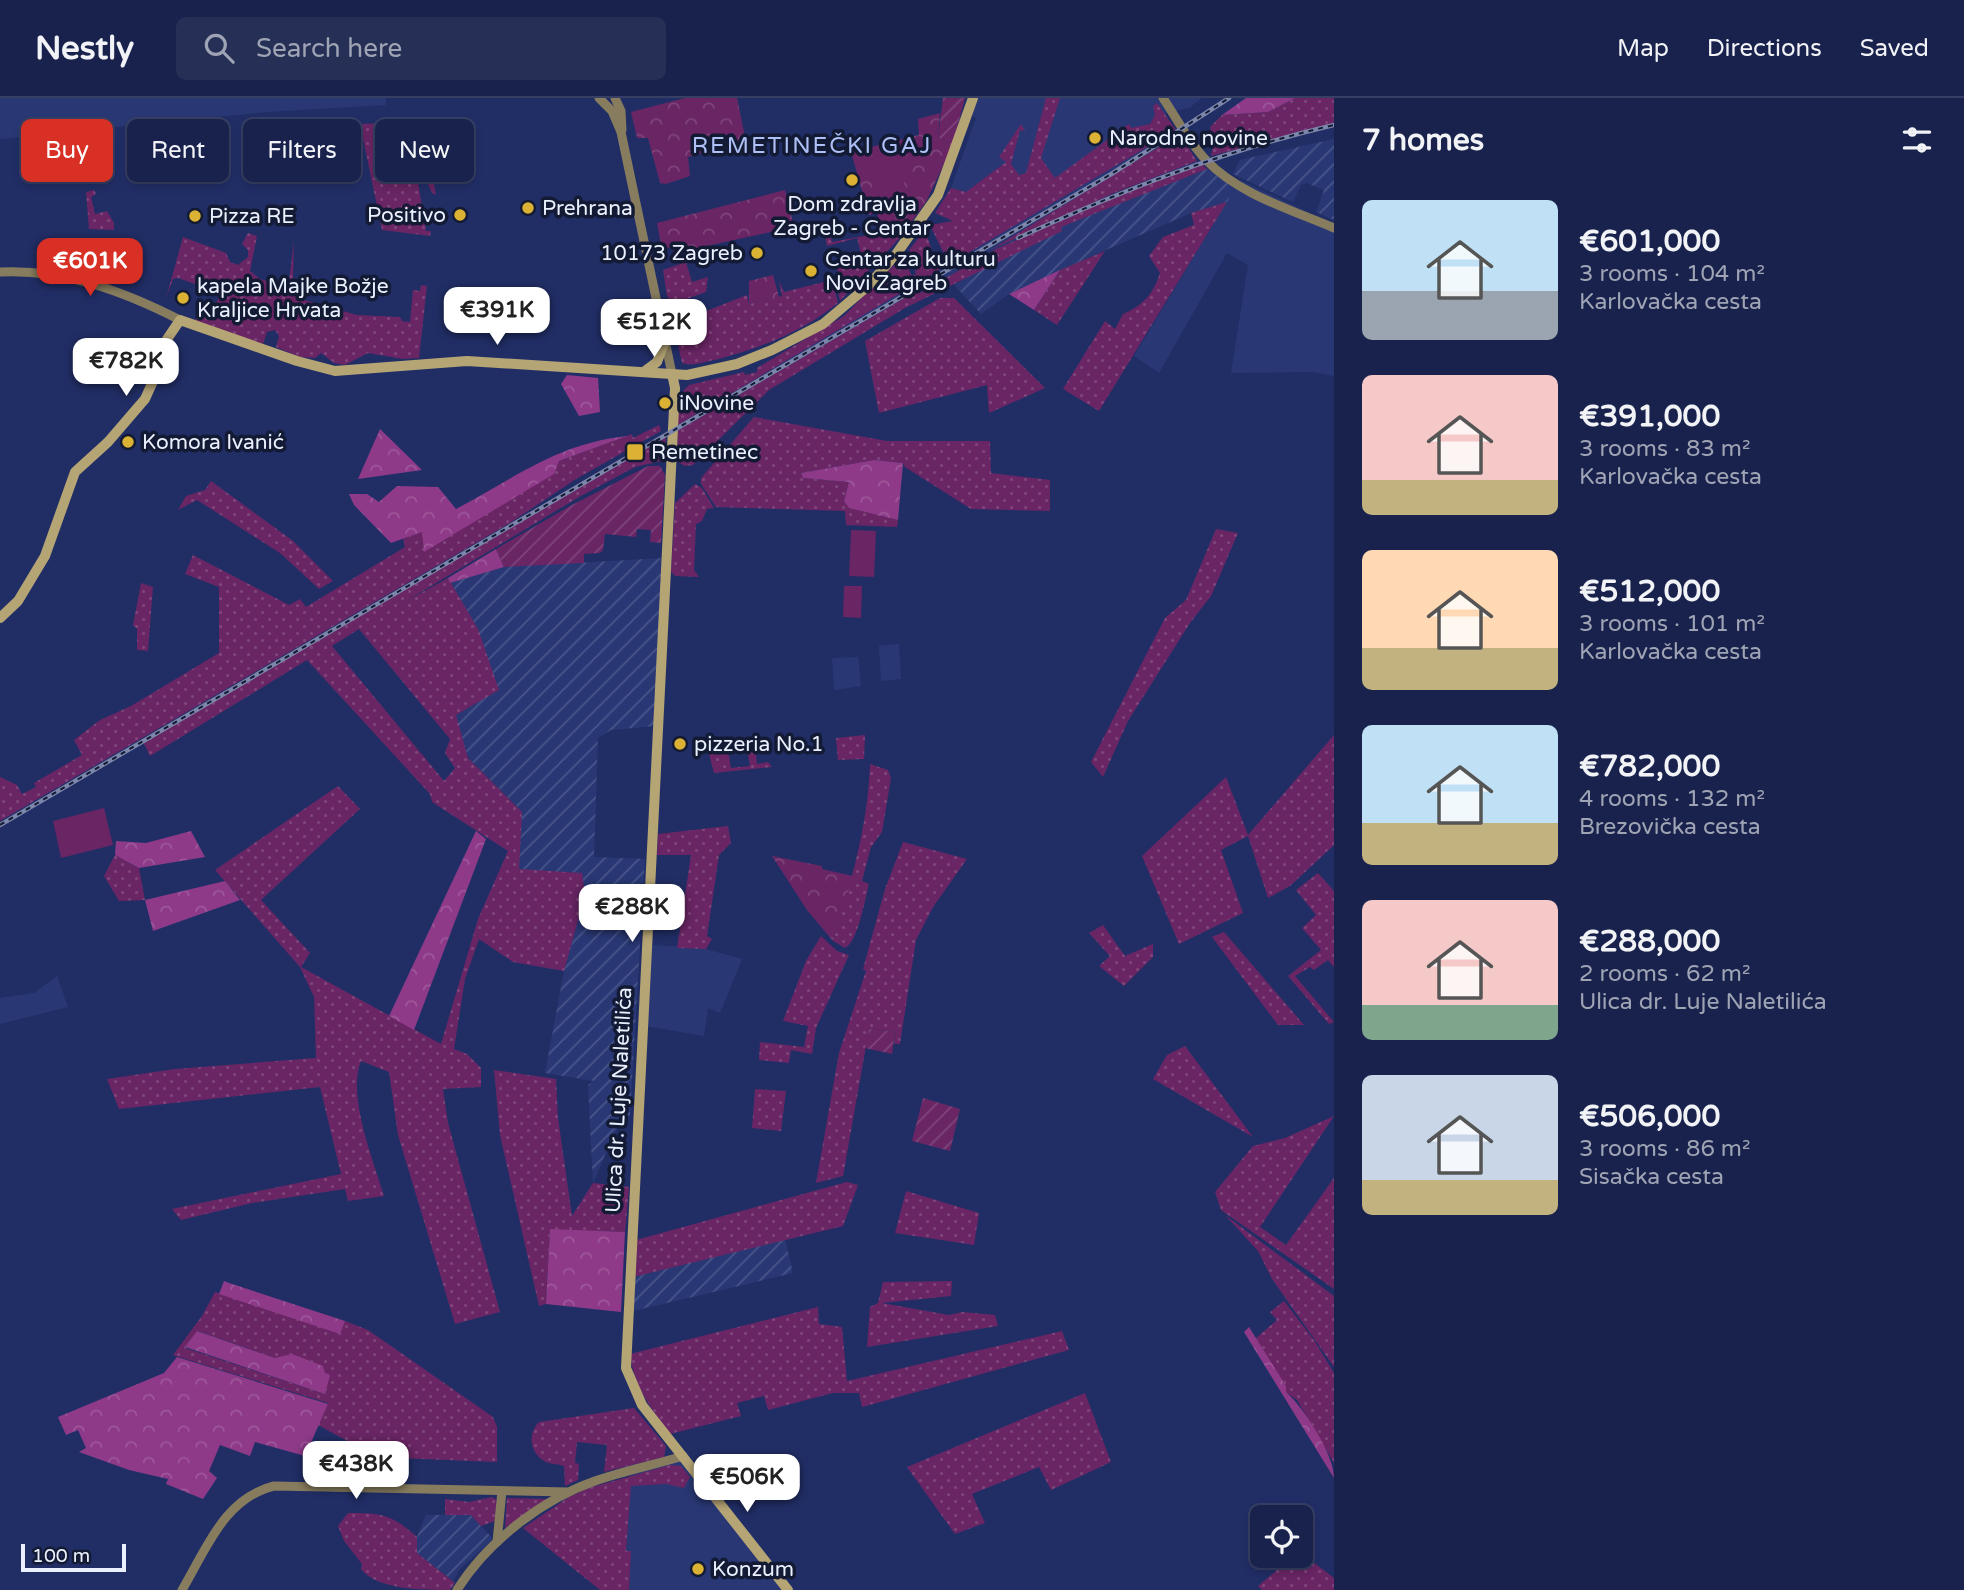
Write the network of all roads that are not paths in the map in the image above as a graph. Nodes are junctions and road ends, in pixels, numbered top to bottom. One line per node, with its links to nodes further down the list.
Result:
1 (600, 98): 5 (street)
2 (615, 98): 5 (street)
3 (973, 98): 11 (main road)
4 (1163, 98): 6 (street)
5 (621, 132): 9 (street)
6 (1334, 229)
7 (0, 272): 8 (street)
8 (180, 320): 10 (main road); 12 (main road)
9 (666, 338): 10 (main road); 11 (street)
10 (645, 371): 11 (main road)
11 (673, 374): 13 (main road, Ulica dr. Luje Naletilića)
12 (0, 618)
13 (683, 1456): 15 (street); 19 (main road, Ulica dr. Luje Naletilića)
14 (502, 1491): 15 (street); 16 (street); 17 (street)
15 (568, 1492): 16 (street)
16 (498, 1542): 18 (street)
17 (182, 1590)
18 (457, 1590)
19 (788, 1590)

